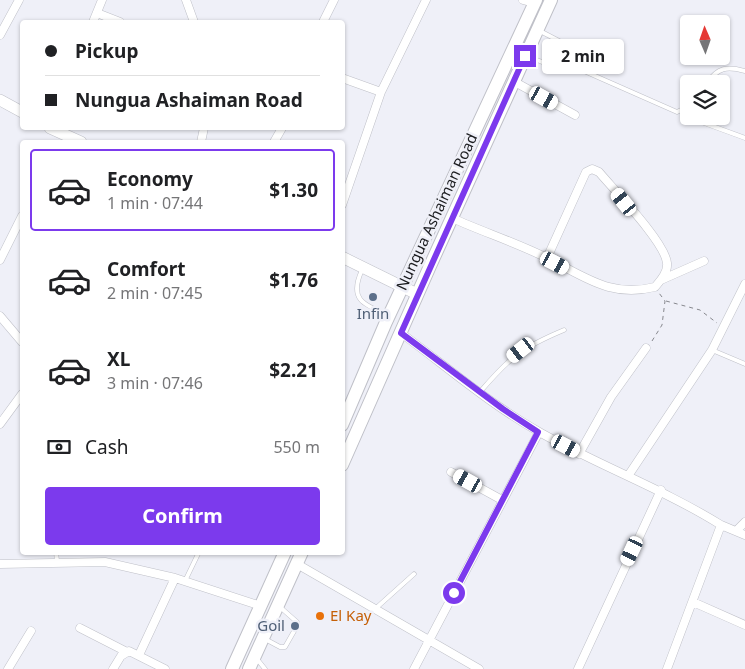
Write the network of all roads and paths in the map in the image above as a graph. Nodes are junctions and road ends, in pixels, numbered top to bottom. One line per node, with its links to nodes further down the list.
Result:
1 (19, 0): 14 (street)
2 (102, 0): 8 (street)
3 (186, 0): 11 (street)
4 (334, 0): 12 (street)
5 (426, 0): 21 (street)
6 (550, 0): 13 (main road, Nungua Ashaiman Road)
7 (531, 1): 41 (main road, Nungua Ashaiman Road)
8 (97, 12): 9 (street); 10 (street)
9 (94, 20)
10 (115, 20)
11 (195, 20)
12 (324, 20)
13 (537, 30): 15 (main road, Nungua Ashaiman Road); 16 (lane)
14 (0, 35)
15 (525, 56): 16 (lane); 20 (main road, Nungua Ashaiman Road)
16 (559, 60): 23 (lane)
17 (745, 71): 18 (lane)
18 (716, 75)
19 (345, 79): 21 (street)
20 (513, 81): 25 (street); 31 (main road, Nungua Ashaiman Road)
21 (381, 92): 30 (street)
22 (2, 104): 24 (street)
23 (680, 110)
24 (20, 111)
25 (575, 115)
26 (710, 125): 28 (lane)
27 (52, 130): 29 (street)
28 (745, 138)
29 (62, 139)
30 (345, 197)
31 (452, 218): 33 (street); 42 (main road, Nungua Ashaiman Road)
32 (20, 220): 35 (street)
33 (546, 258): 38 (street); 40 (street)
34 (345, 259): 37 (street)
35 (0, 260)
36 (704, 261): 38 (street)
37 (363, 268): 41 (street); 44 (lane)
38 (661, 280): 40 (street)
39 (745, 284): 46 (street)
40 (655, 286): 43 (path)
41 (402, 287): 42 (street); 44 (main road, Nungua Ashaiman Road)
42 (417, 294): 48 (main road, Nungua Ashaiman Road)
43 (665, 301): 46 (path); 50 (path)
44 (389, 315): 55 (main road, Nungua Ashaiman Road)
45 (0, 316): 49 (street)
46 (724, 328): 51 (street)
47 (564, 330): 53 (lane)
48 (401, 333): 53 (street); 60 (main road, Nungua Ashaiman Road)
49 (20, 340)
50 (646, 348): 59 (street)
51 (712, 350): 52 (lane); 62 (street)
52 (745, 364)
53 (480, 392): 58 (street)
54 (20, 397): 57 (street)
55 (348, 399): 56 (main road, Nungua Ashaiman Road)
56 (345, 412)
57 (0, 424)
58 (538, 432): 59 (street); 64 (street)
59 (579, 454): 62 (street)
60 (345, 458)
61 (451, 472): 64 (street)
62 (628, 476): 63 (street)
63 (661, 490): 66 (street); 98 (street)
64 (502, 500): 86 (street)
65 (745, 522): 67 (street)
66 (721, 525): 67 (street); 78 (street)
67 (737, 530): 68 (street)
68 (745, 535)
69 (56, 555): 73 (lane)
70 (197, 555): 77 (lane)
71 (284, 555): 79 (main road)
72 (299, 558): 80 (main road); 81 (street)
73 (57, 561): 74 (street); 76 (street)
74 (0, 564)
75 (414, 574): 81 (lane)
76 (174, 578): 77 (street); 88 (street)
77 (184, 581): 79 (street)
78 (693, 602): 82 (street); 99 (street)
79 (261, 606): 93 (main road)
80 (278, 606): 85 (main road); 85 (lane)
81 (375, 609): 86 (street)
82 (745, 625)
83 (80, 628): 87 (street)
84 (30, 631): 90 (street)
85 (264, 638): 89 (main road)
86 (428, 641): 96 (street); 97 (street)
87 (125, 651): 88 (street); 91 (street)
88 (139, 655): 92 (street)
89 (254, 656): 94 (main road); 95 (lane)
90 (8, 669)
91 (113, 669)
92 (165, 669)
93 (232, 669)
94 (248, 669)
95 (266, 669)
96 (414, 669)
97 (479, 669)
98 (578, 669)
99 (667, 669)

